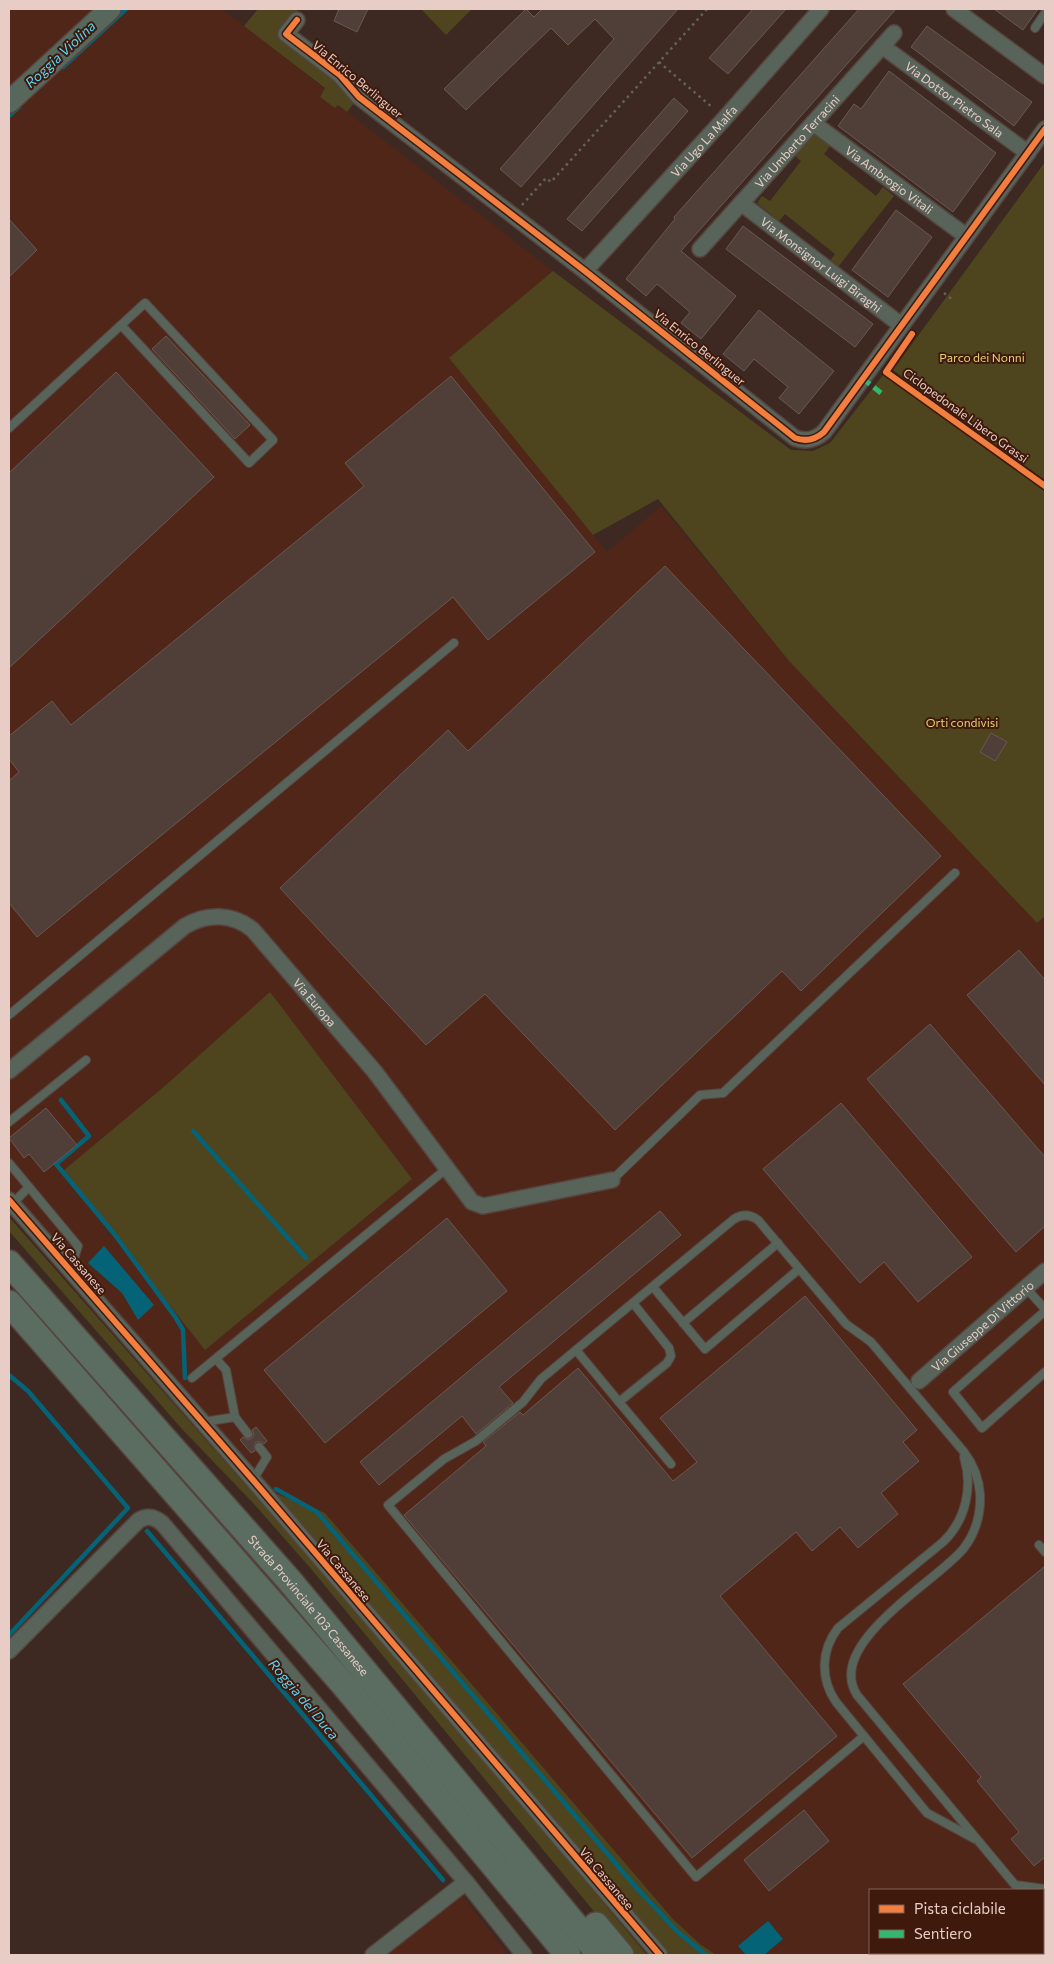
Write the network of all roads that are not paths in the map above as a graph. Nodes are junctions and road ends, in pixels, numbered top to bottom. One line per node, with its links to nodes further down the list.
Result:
1 (98, 9): 11 (main road)
2 (110, 9): 12 (main road)
3 (821, 9): 19 (street, Via Ugo La Malfa)
4 (954, 9): 10 (street)
5 (1045, 13): 7 (lane)
6 (297, 20): 19 (street, Via Enrico Berlinguer)
7 (1034, 28)
8 (894, 33): 9 (street, Via Umberto Terracini)
9 (882, 46): 13 (street, Via Umberto Terracini); 15 (street, Via Dottor Pietro Sala)
10 (1045, 76)
11 (9, 90)
12 (9, 102)
13 (813, 123): 16 (street, Via Umberto Terracini); 17 (street, Via Ambrogio Vitali)
14 (1045, 129): 15 (street, Via Enrico Berlinguer)
15 (1028, 152): 17 (street, Via Enrico Berlinguer)
16 (741, 203): 18 (street, Via Umberto Terracini); 21 (street, Via Monsignor Luigi Biraghi)
17 (966, 236): 21 (street, Via Enrico Berlinguer)
18 (700, 249)
19 (585, 270): 21 (street, Via Enrico Berlinguer)
20 (121, 325): 20 (lane); 22 (lane)
21 (901, 325)
22 (11, 422)
23 (454, 643): 25 (lane)
24 (955, 872): 31 (lane)
25 (9, 1014)
26 (86, 1060): 28 (lane)
27 (9, 1072): 30 (street, Via Europa)
28 (9, 1122)
29 (9, 1163): 32 (lane)
30 (446, 1169): 31 (street, Via Europa); 49 (lane)
31 (612, 1180)
32 (29, 1187): 33 (lane); 38 (lane)
33 (10, 1202): 38 (street, Via Cassanese)
34 (778, 1243): 37 (lane); 40 (lane); 46 (lane)
35 (9, 1255): 47 (highway)
36 (9, 1263): 47 (highway, Strada Provinciale 103 Cassanese)
37 (800, 1269): 46 (lane); 58 (lane)
38 (70, 1271): 55 (street, Via Cassanese)
39 (1045, 1271): 41 (street, Via Giuseppe Di Vittorio)
40 (653, 1287): 43 (lane); 46 (lane)
41 (1026, 1288): 44 (lane); 52 (street, Via Giuseppe Di Vittorio)
42 (9, 1303): 60 (highway, Strada Provinciale 103 Cassanese)
43 (633, 1303): 48 (lane); 53 (lane)
44 (1045, 1310): 50 (lane)
45 (9, 1322): 60 (highway)
46 (683, 1323)
47 (71, 1334): 64 (highway, Strada Provinciale 103 Cassanese)
48 (576, 1350): 53 (lane); 66 (lane)
49 (216, 1359): 51 (lane); 54 (lane)
50 (1045, 1372)
51 (192, 1378)
52 (919, 1381)
53 (619, 1402): 59 (lane)
54 (235, 1417): 55 (lane); 56 (lane)
55 (203, 1422): 61 (street, Via Cassanese)
56 (248, 1434)
57 (259, 1447): 61 (lane)
58 (961, 1448): 66 (lane); 67 (lane)
59 (671, 1464)
60 (152, 1467): 70 (highway, Strada Provinciale 103 Cassanese)
61 (253, 1480): 77 (street, Via Cassanese)
62 (1039, 1545): 63 (lane)
63 (1045, 1552)
64 (289, 1580): 75 (highway, Strada Provinciale 103 Cassanese); 76 (highway)
65 (9, 1651): 68 (street)
66 (864, 1736): 67 (lane)
67 (978, 1841): 69 (lane)
68 (466, 1882): 71 (street); 72 (street)
69 (1045, 1889)
70 (530, 1909): 73 (highway); 74 (highway, Strada Provinciale 103 Cassanese)
71 (373, 1955)
72 (524, 1955)
73 (563, 1955)
74 (568, 1955)
75 (600, 1955)
76 (621, 1955)
77 (660, 1955)

